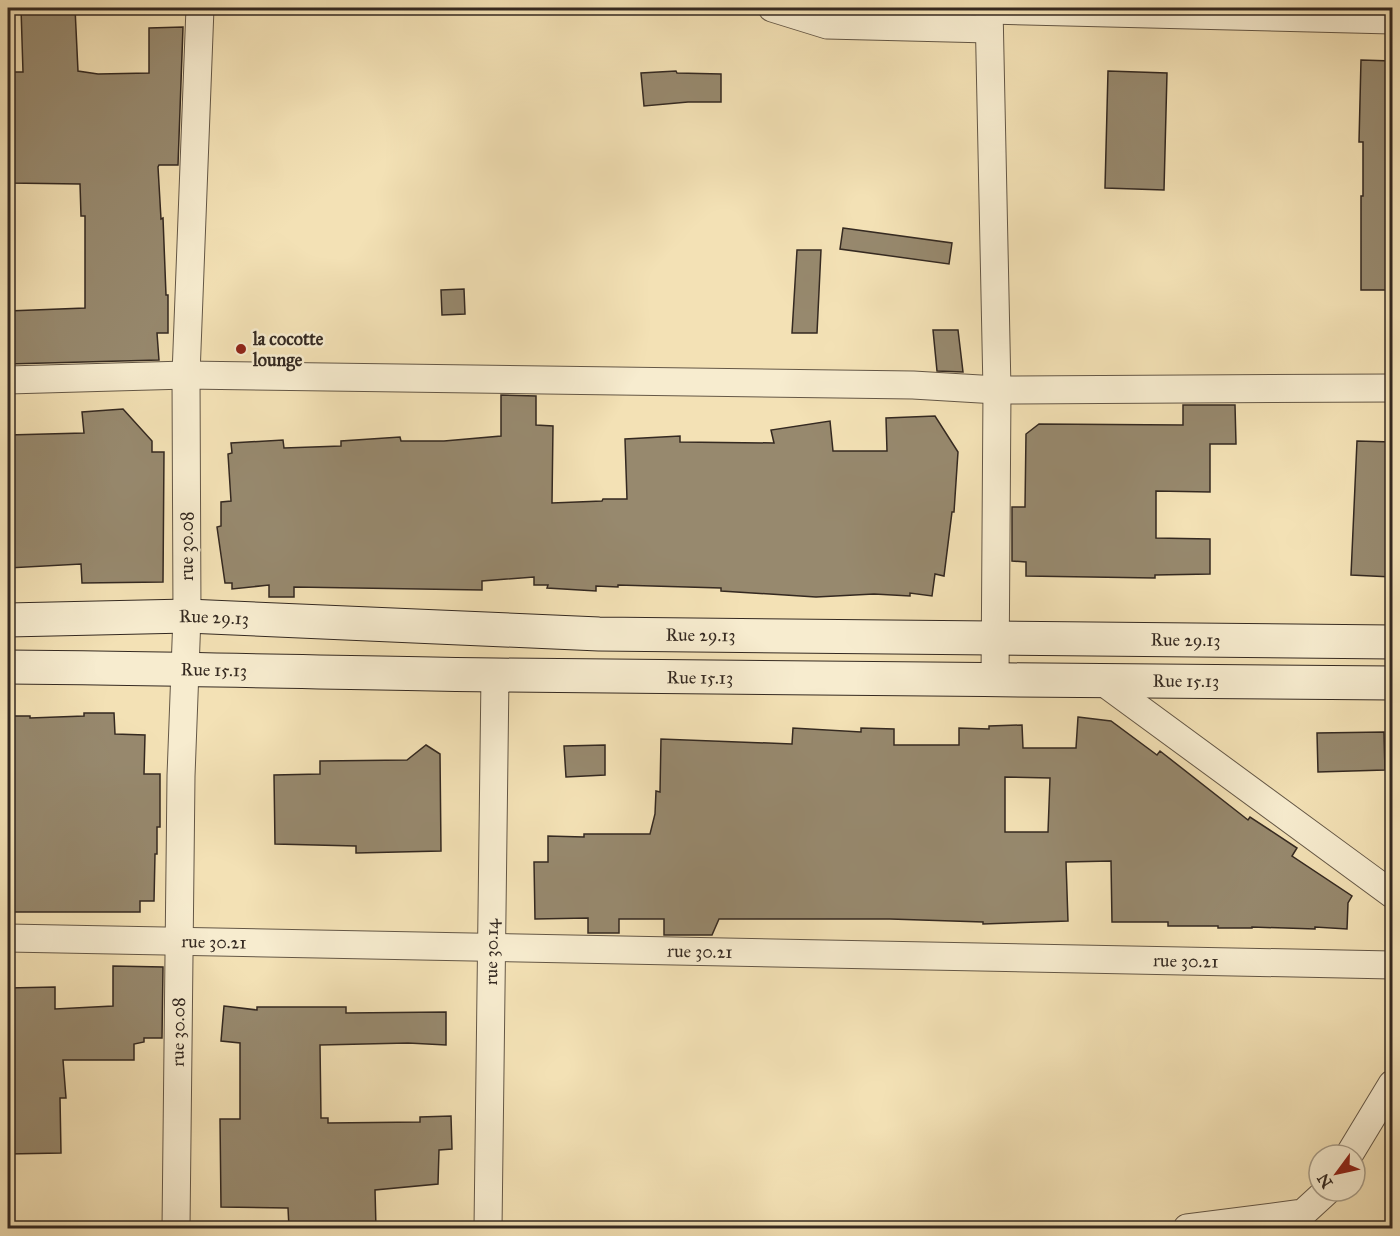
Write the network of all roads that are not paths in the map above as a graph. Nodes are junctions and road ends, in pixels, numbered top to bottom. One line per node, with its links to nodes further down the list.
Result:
1 (200, 8): 5 (street, rue 30.08)
2 (772, 8): 3 (street)
3 (989, 16): 4 (street); 8 (street)
4 (1392, 20)
5 (186, 375): 6 (street); 8 (street); 9 (street, rue 30.08)
6 (8, 380)
7 (1392, 388): 8 (street)
8 (997, 390): 11 (street)
9 (187, 616): 10 (main road, Rue 29.13); 11 (main road, Rue 29.13); 14 (street, rue 30.08)
10 (8, 620)
11 (996, 639): 12 (main road, Rue 29.13); 17 (street)
12 (1392, 642)
13 (8, 667): 14 (main road, Rue 15.13)
14 (184, 668): 15 (main road, Rue 15.13); 21 (street, rue 30.08)
15 (495, 675): 17 (main road, Rue 15.13); 22 (street, rue 30.14)
16 (1100, 679): 17 (main road, Rue 15.13); 18 (main road, Rue 15.13); 19 (street)
17 (995, 681)
18 (1392, 683)
19 (1392, 894)
20 (8, 939): 21 (street, rue 30.21)
21 (180, 940): 22 (street, rue 30.21); 27 (street, rue 30.08)
22 (491, 947): 23 (street, rue 30.21); 28 (street, rue 30.14)
23 (1392, 966)
24 (1392, 1084): 25 (street)
25 (1356, 1143)
26 (1314, 1203): 29 (street)
27 (176, 1228)
28 (488, 1228)
29 (1187, 1228)

